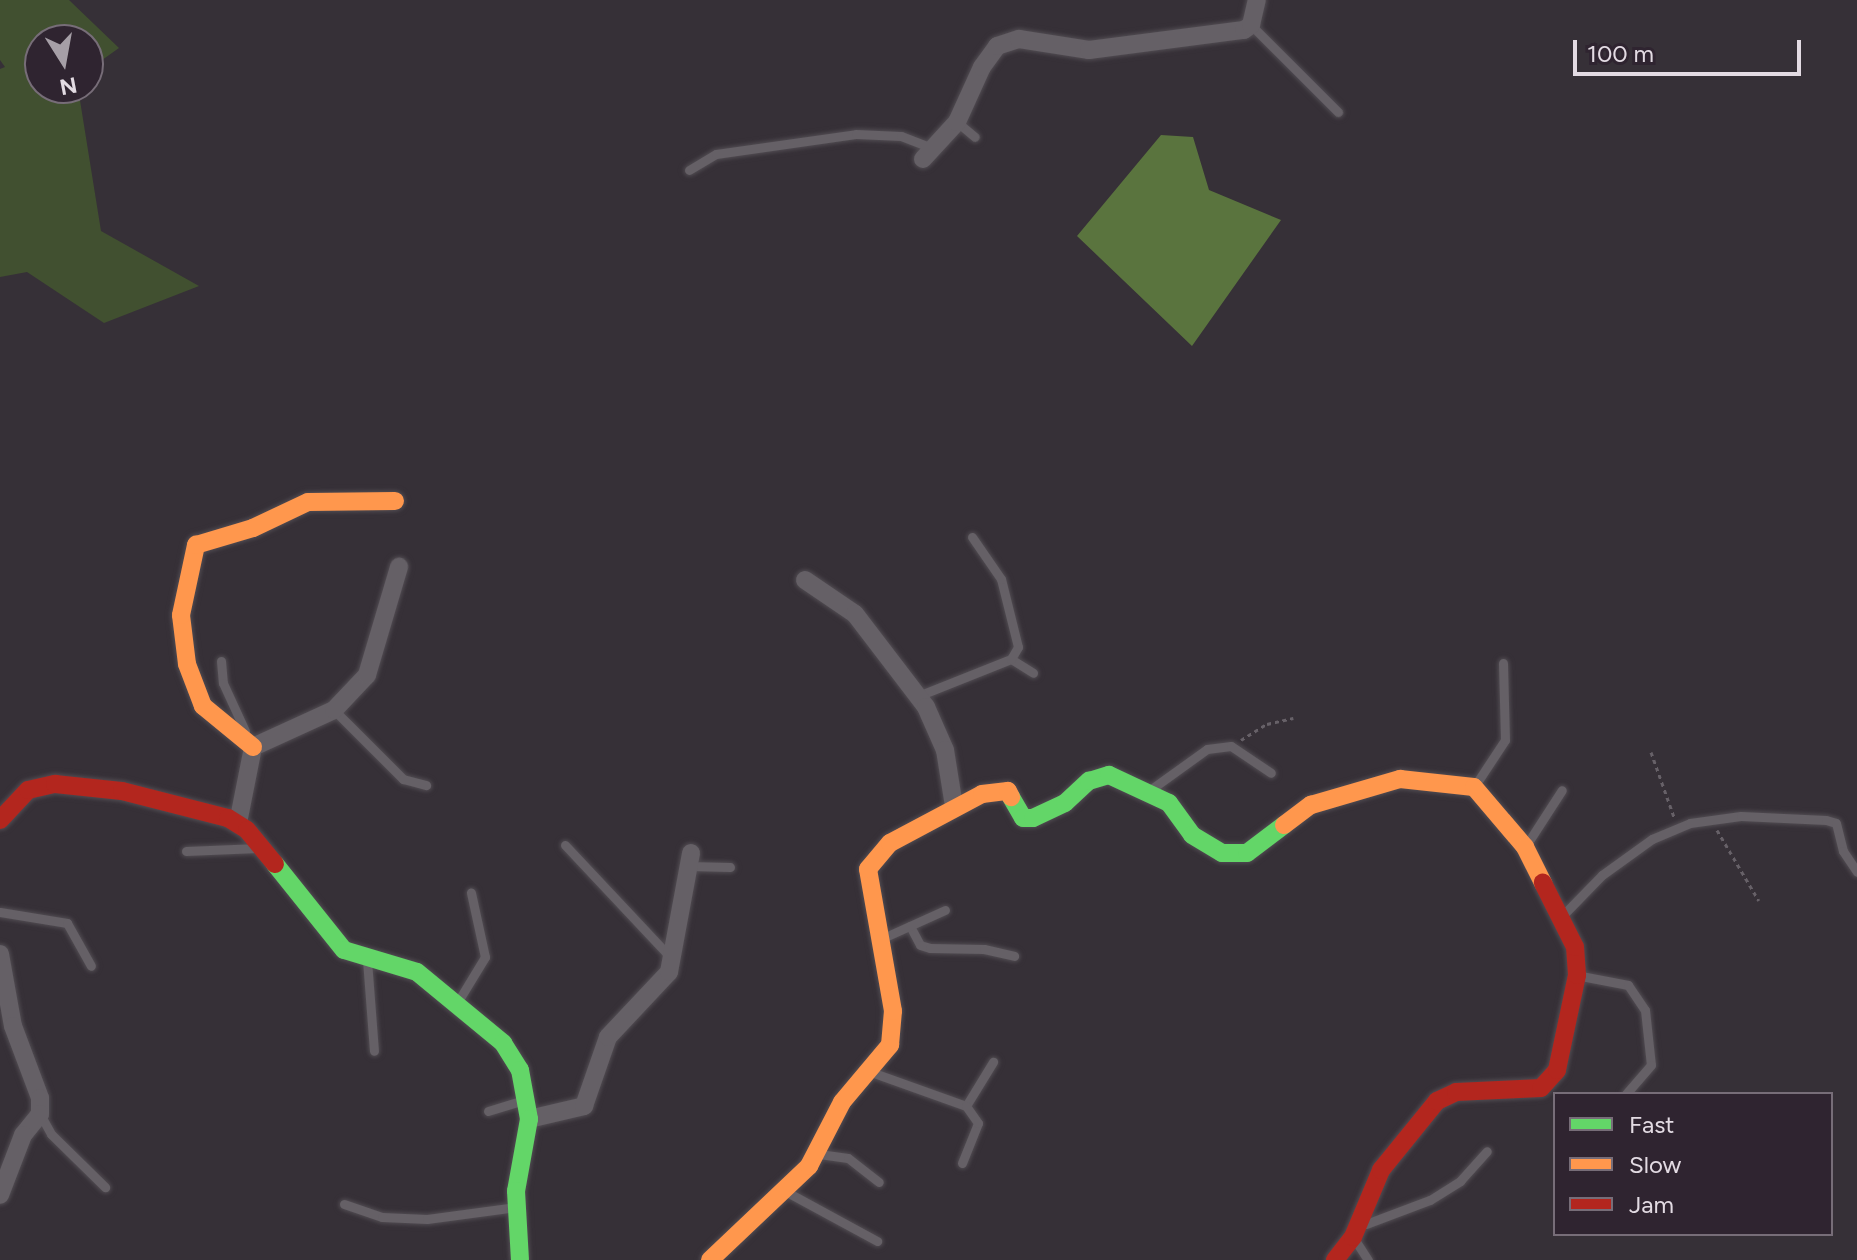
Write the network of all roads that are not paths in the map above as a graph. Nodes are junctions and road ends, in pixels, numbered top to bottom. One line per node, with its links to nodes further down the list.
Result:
1 (1257, 0): 2 (street)
2 (1251, 25): 3 (lane); 4 (street)
3 (1338, 112)
4 (957, 122): 5 (lane); 6 (street)
5 (975, 137)
6 (928, 154): 7 (lane)
7 (689, 170)
8 (395, 501): 18 (street)
9 (972, 537): 12 (lane)
10 (399, 567): 17 (street)
11 (805, 580): 16 (street)
12 (1011, 659): 15 (lane); 16 (lane)
13 (221, 661): 18 (lane)
14 (1503, 663): 21 (lane)
15 (1033, 673)
16 (918, 696): 24 (street)
17 (334, 710): 18 (street); 20 (lane)
18 (250, 745): 26 (street)
19 (1271, 773): 22 (lane)
20 (426, 785)
21 (1474, 787): 22 (street); 28 (street)
22 (1150, 790): 24 (street)
23 (1562, 790): 28 (lane)
24 (954, 806): 39 (street)
25 (0, 820): 26 (street)
26 (238, 823): 29 (street)
27 (565, 845): 43 (lane)
28 (1525, 847): 37 (street)
29 (261, 848): 30 (lane); 42 (street)
30 (186, 851)
31 (690, 860): 32 (lane); 43 (street)
32 (730, 867)
33 (1857, 872): 37 (lane)
34 (471, 893): 46 (lane)
35 (945, 910): 38 (lane)
36 (0, 912): 44 (lane)
37 (1560, 918): 45 (street)
38 (910, 926): 39 (lane); 41 (lane)
39 (880, 940): 49 (street)
40 (0, 954): 54 (street)
41 (1014, 956)
42 (367, 957): 46 (street); 47 (lane)
43 (673, 961): 52 (street)
44 (91, 966)
45 (1577, 975): 50 (lane); 64 (street)
46 (455, 1006): 52 (street)
47 (374, 1051)
48 (993, 1062): 51 (lane)
49 (871, 1072): 51 (lane); 56 (street)
50 (1628, 1092)
51 (966, 1106): 57 (lane)
52 (528, 1109): 53 (lane); 63 (street)
53 (488, 1111)
54 (40, 1114): 59 (lane); 61 (street)
55 (1487, 1151): 64 (lane)
56 (819, 1154): 58 (lane); 60 (street)
57 (962, 1163)
58 (879, 1182)
59 (105, 1187)
60 (785, 1191): 65 (lane); 67 (street)
61 (0, 1195)
62 (344, 1204): 63 (lane)
63 (516, 1207): 66 (street)
64 (1355, 1233): 68 (street); 69 (lane)
65 (877, 1241)
66 (520, 1260)
67 (710, 1260)
68 (1335, 1260)
69 (1368, 1260)

